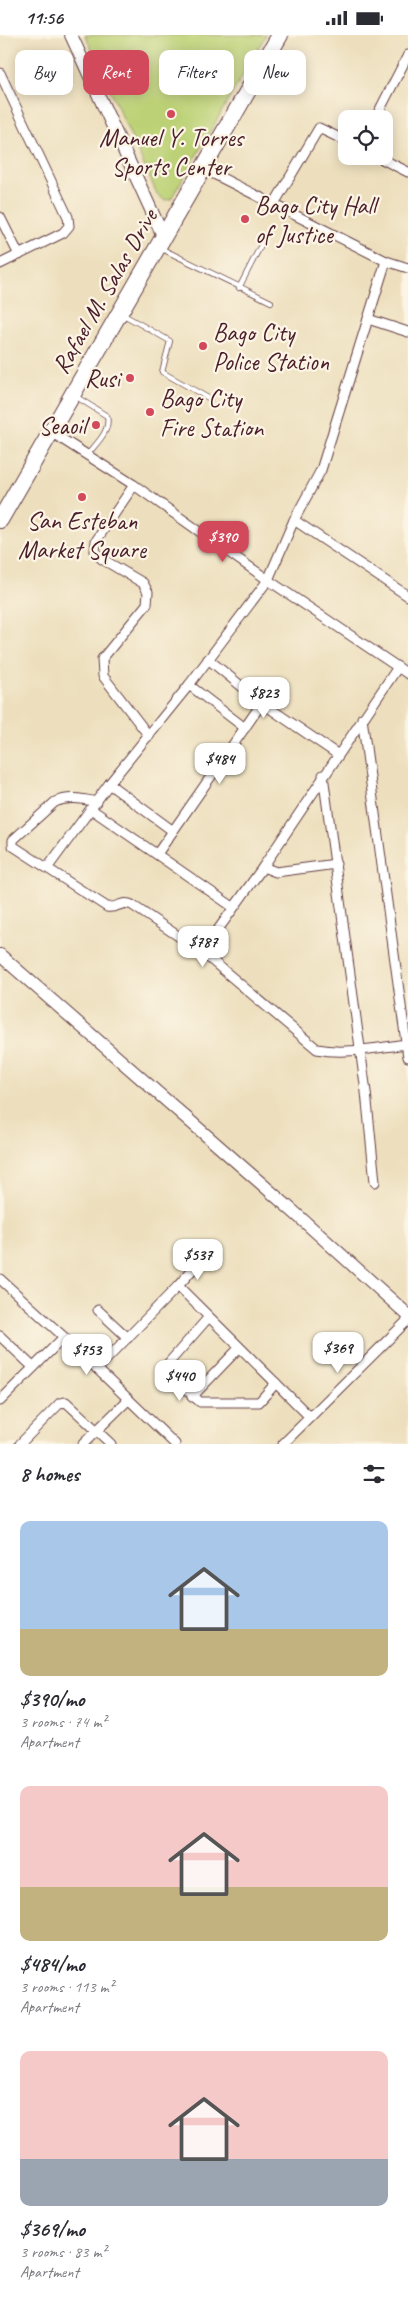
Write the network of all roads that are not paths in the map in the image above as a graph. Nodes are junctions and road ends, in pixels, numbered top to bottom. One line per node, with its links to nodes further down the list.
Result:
1 (71, 35): 13 (street)
2 (280, 35): 8 (highway, Rafael M. Salas Drive)
3 (408, 55): 5 (street)
4 (0, 73): 14 (street)
5 (379, 110)
6 (338, 137): 10 (street)
7 (393, 164): 9 (street)
8 (204, 169): 10 (street); 13 (highway, Rafael M. Salas Drive)
9 (408, 172)
10 (274, 204): 15 (street)
11 (0, 217): 14 (street)
12 (263, 241): 18 (lane)
13 (162, 242): 18 (lane); 20 (highway, Rafael M. Salas Drive)
14 (18, 255): 16 (street)
15 (386, 261): 17 (street); 21 (street)
16 (0, 265)
17 (408, 268)
18 (239, 288): 19 (lane)
19 (272, 302)
20 (121, 313): 23 (highway, Rafael M. Salas Drive); 24 (lane)
21 (368, 319): 22 (street); 29 (street)
22 (408, 332)
23 (72, 395): 25 (highway, Rafael M. Salas Drive); 26 (lane)
24 (210, 399)
25 (51, 432): 26 (street); 28 (highway, Rafael M. Salas Drive)
26 (87, 455): 27 (street)
27 (134, 485): 30 (street); 39 (street)
28 (0, 520)
29 (294, 521): 30 (street); 31 (street)
30 (268, 580): 32 (street); 33 (street)
31 (408, 596)
32 (208, 659): 35 (street); 36 (street)
33 (398, 667): 34 (street); 37 (street)
34 (408, 674)
35 (189, 685): 38 (street); 39 (street)
36 (262, 703): 38 (street); 40 (street)
37 (362, 718): 40 (street); 52 (street)
38 (245, 728): 44 (street)
39 (149, 736): 42 (street)
40 (337, 755): 41 (street)
41 (323, 775): 46 (street); 48 (street)
42 (109, 784): 43 (street); 44 (street)
43 (94, 805): 45 (street); 47 (street); 47 (street)
44 (173, 831): 45 (street)
45 (157, 854): 49 (street)
46 (336, 863): 48 (street); 53 (street)
47 (48, 867): 50 (street)
48 (263, 867): 49 (street)
49 (233, 907): 50 (street)
50 (202, 952): 53 (street)
51 (0, 955): 60 (street)
52 (407, 1044): 53 (street); 54 (street)
53 (360, 1050): 55 (street)
54 (408, 1057)
55 (375, 1182)
56 (200, 1261): 58 (street)
57 (0, 1279): 64 (street)
58 (178, 1286): 61 (street); 65 (street)
59 (98, 1310): 65 (street)
60 (408, 1315)
61 (208, 1318): 66 (street); 70 (street)
62 (408, 1320): 73 (street)
63 (0, 1336): 67 (street)
64 (64, 1337): 67 (street); 68 (street)
65 (128, 1339): 68 (street)
66 (240, 1348): 69 (street); 70 (street)
67 (34, 1367): 72 (street)
68 (97, 1369): 71 (street)
69 (276, 1383): 70 (street); 73 (street)
70 (192, 1397)
71 (128, 1400): 74 (street); 78 (street)
72 (0, 1401)
73 (310, 1417): 79 (street)
74 (98, 1430): 75 (street); 76 (street); 77 (street)
75 (20, 1444)
76 (83, 1444)
77 (111, 1444)
78 (174, 1444)
79 (283, 1444)

